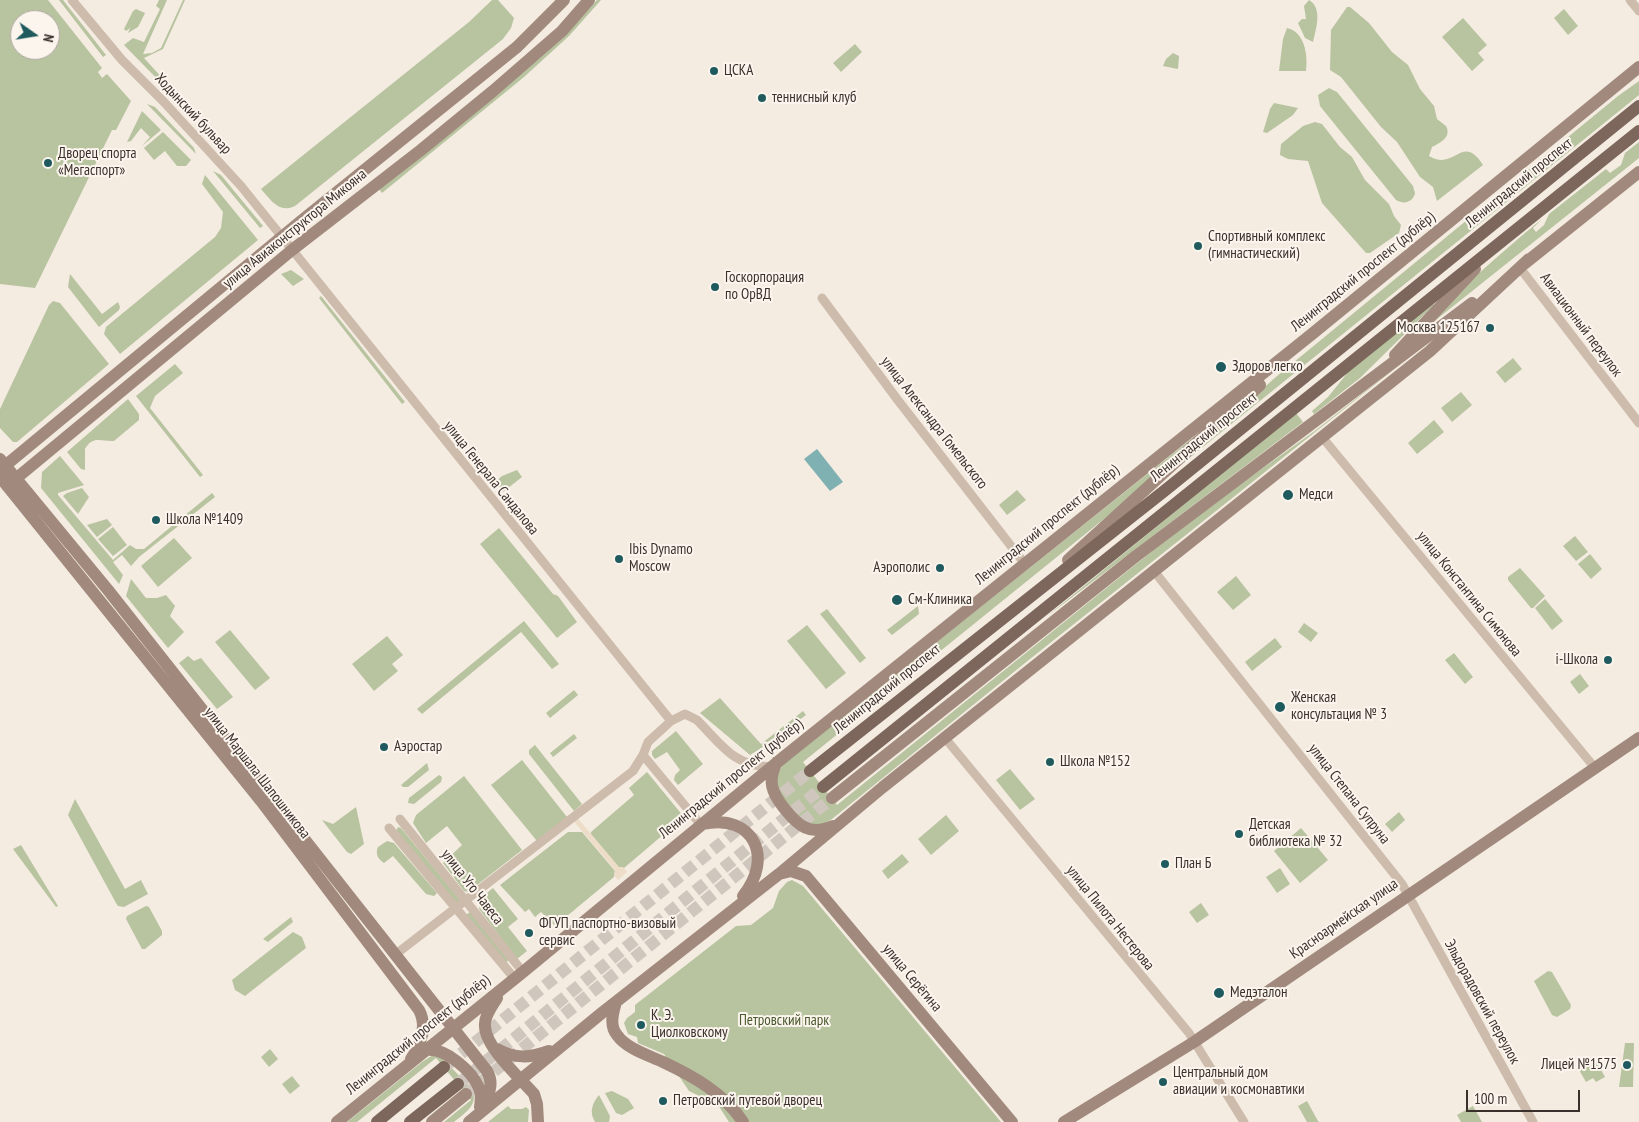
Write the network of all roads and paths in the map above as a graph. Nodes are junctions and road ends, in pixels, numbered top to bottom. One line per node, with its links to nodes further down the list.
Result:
1 (72, 0): 13 (street, Ходынский бульвар)
2 (564, 0): 13 (main road, улица Авиаконструктора Микояна)
3 (590, 0): 14 (main road, улица Авиаконструктора Микояна)
4 (1630, 0): 5 (street)
5 (1639, 11)
6 (1639, 67): 9 (main road, Ленинградский проспект (дублёр))
7 (1639, 77): 9 (main road)
8 (1639, 106): 25 (main road, Ленинградский проспект)
9 (1579, 118): 17 (main road, Ленинградский проспект (дублёр))
10 (1639, 130): 12 (main road)
11 (1639, 172): 15 (main road)
12 (1508, 236): 18 (main road); 34 (main road)
13 (281, 237): 14 (street, Ходынский бульвар); 21 (main road, улица Авиаконструктора Микояна)
14 (292, 250): 21 (main road, улица Авиаконструктора Микояна); 26 (street, улица Генерала Сандалова)
15 (1525, 264): 18 (main road); 19 (street, Авиационный переулок); 20 (main road)
16 (822, 298): 23 (street, улица Александра Гомельского)
17 (1312, 334): 23 (main road, Ленинградский проспект (дублёр)); 25 (main road)
18 (1382, 370): 35 (main road)
19 (1639, 424)
20 (1322, 437): 24 (main road); 32 (street, улица Константина Симонова)
21 (5, 473): 22 (main road)
22 (25, 499): 45 (main road, улица Маршала Шапошникова); 54 (main road, улица Маршала Шапошникова)
23 (1025, 564): 30 (main road, Ленинградский проспект (дублёр))
24 (1154, 571): 27 (main road); 41 (street, улица Степана Супруна)
25 (1030, 596): 33 (main road, Ленинградский проспект)
26 (671, 721): 29 (street); 31 (street)
27 (945, 738): 37 (main road); 49 (street, улица Пилота Нестерова)
28 (1639, 738): 32 (main road, Красноармейская улица)
29 (643, 756): 38 (street); 42 (street)
30 (784, 756): 31 (main road, Ленинградский проспект (дублёр)); 37 (main road)
31 (771, 767): 38 (main road, Ленинградский проспект (дублёр))
32 (1594, 768): 41 (main road, Красноармейская улица)
33 (810, 771)
34 (823, 787)
35 (832, 798)
36 (400, 818): 42 (street, улица Уго Чавеса)
37 (840, 823): 40 (main road)
38 (701, 825): 44 (main road); 46 (main road, Ленинградский проспект (дублёр))
39 (389, 828): 43 (street, улица Уго Чавеса)
40 (779, 874): 44 (main road); 65 (main road, улица Серёгина)
41 (1408, 895): 49 (main road, Красноармейская улица); 68 (street, Эльдорадовский переулок)
42 (465, 900): 43 (street); 46 (street, улица Уго Чавеса)
43 (456, 908): 45 (street); 46 (street, улица Уго Чавеса)
44 (728, 913): 47 (main road)
45 (396, 954): 48 (main road, улица Маршала Шапошникова)
46 (515, 979): 48 (main road, Ленинградский проспект (дублёр)); 50 (main road)
47 (616, 1002): 51 (main road); 64 (main road)
48 (454, 1028): 52 (main road, Ленинградский проспект (дублёр)); 58 (main road, улица Маршала Шапошникова)
49 (1194, 1042): 66 (main road, Красноармейская улица); 67 (street, улица Пилота Нестерова)
50 (492, 1046): 51 (main road); 55 (main road)
51 (557, 1049): 55 (main road)
52 (427, 1050): 54 (main road, Ленинградский проспект (дублёр)); 58 (main road)
53 (444, 1067): 60 (main road)
54 (397, 1073): 59 (main road, Ленинградский проспект (дублёр))
55 (521, 1078): 58 (main road); 63 (main road)
56 (458, 1084): 61 (main road)
57 (466, 1094): 62 (main road)
58 (474, 1117)
59 (337, 1122)
60 (377, 1122)
61 (410, 1122)
62 (432, 1122)
63 (538, 1122)
64 (743, 1122)
65 (1012, 1122)
66 (1064, 1122)
67 (1244, 1122)
68 (1533, 1122)

